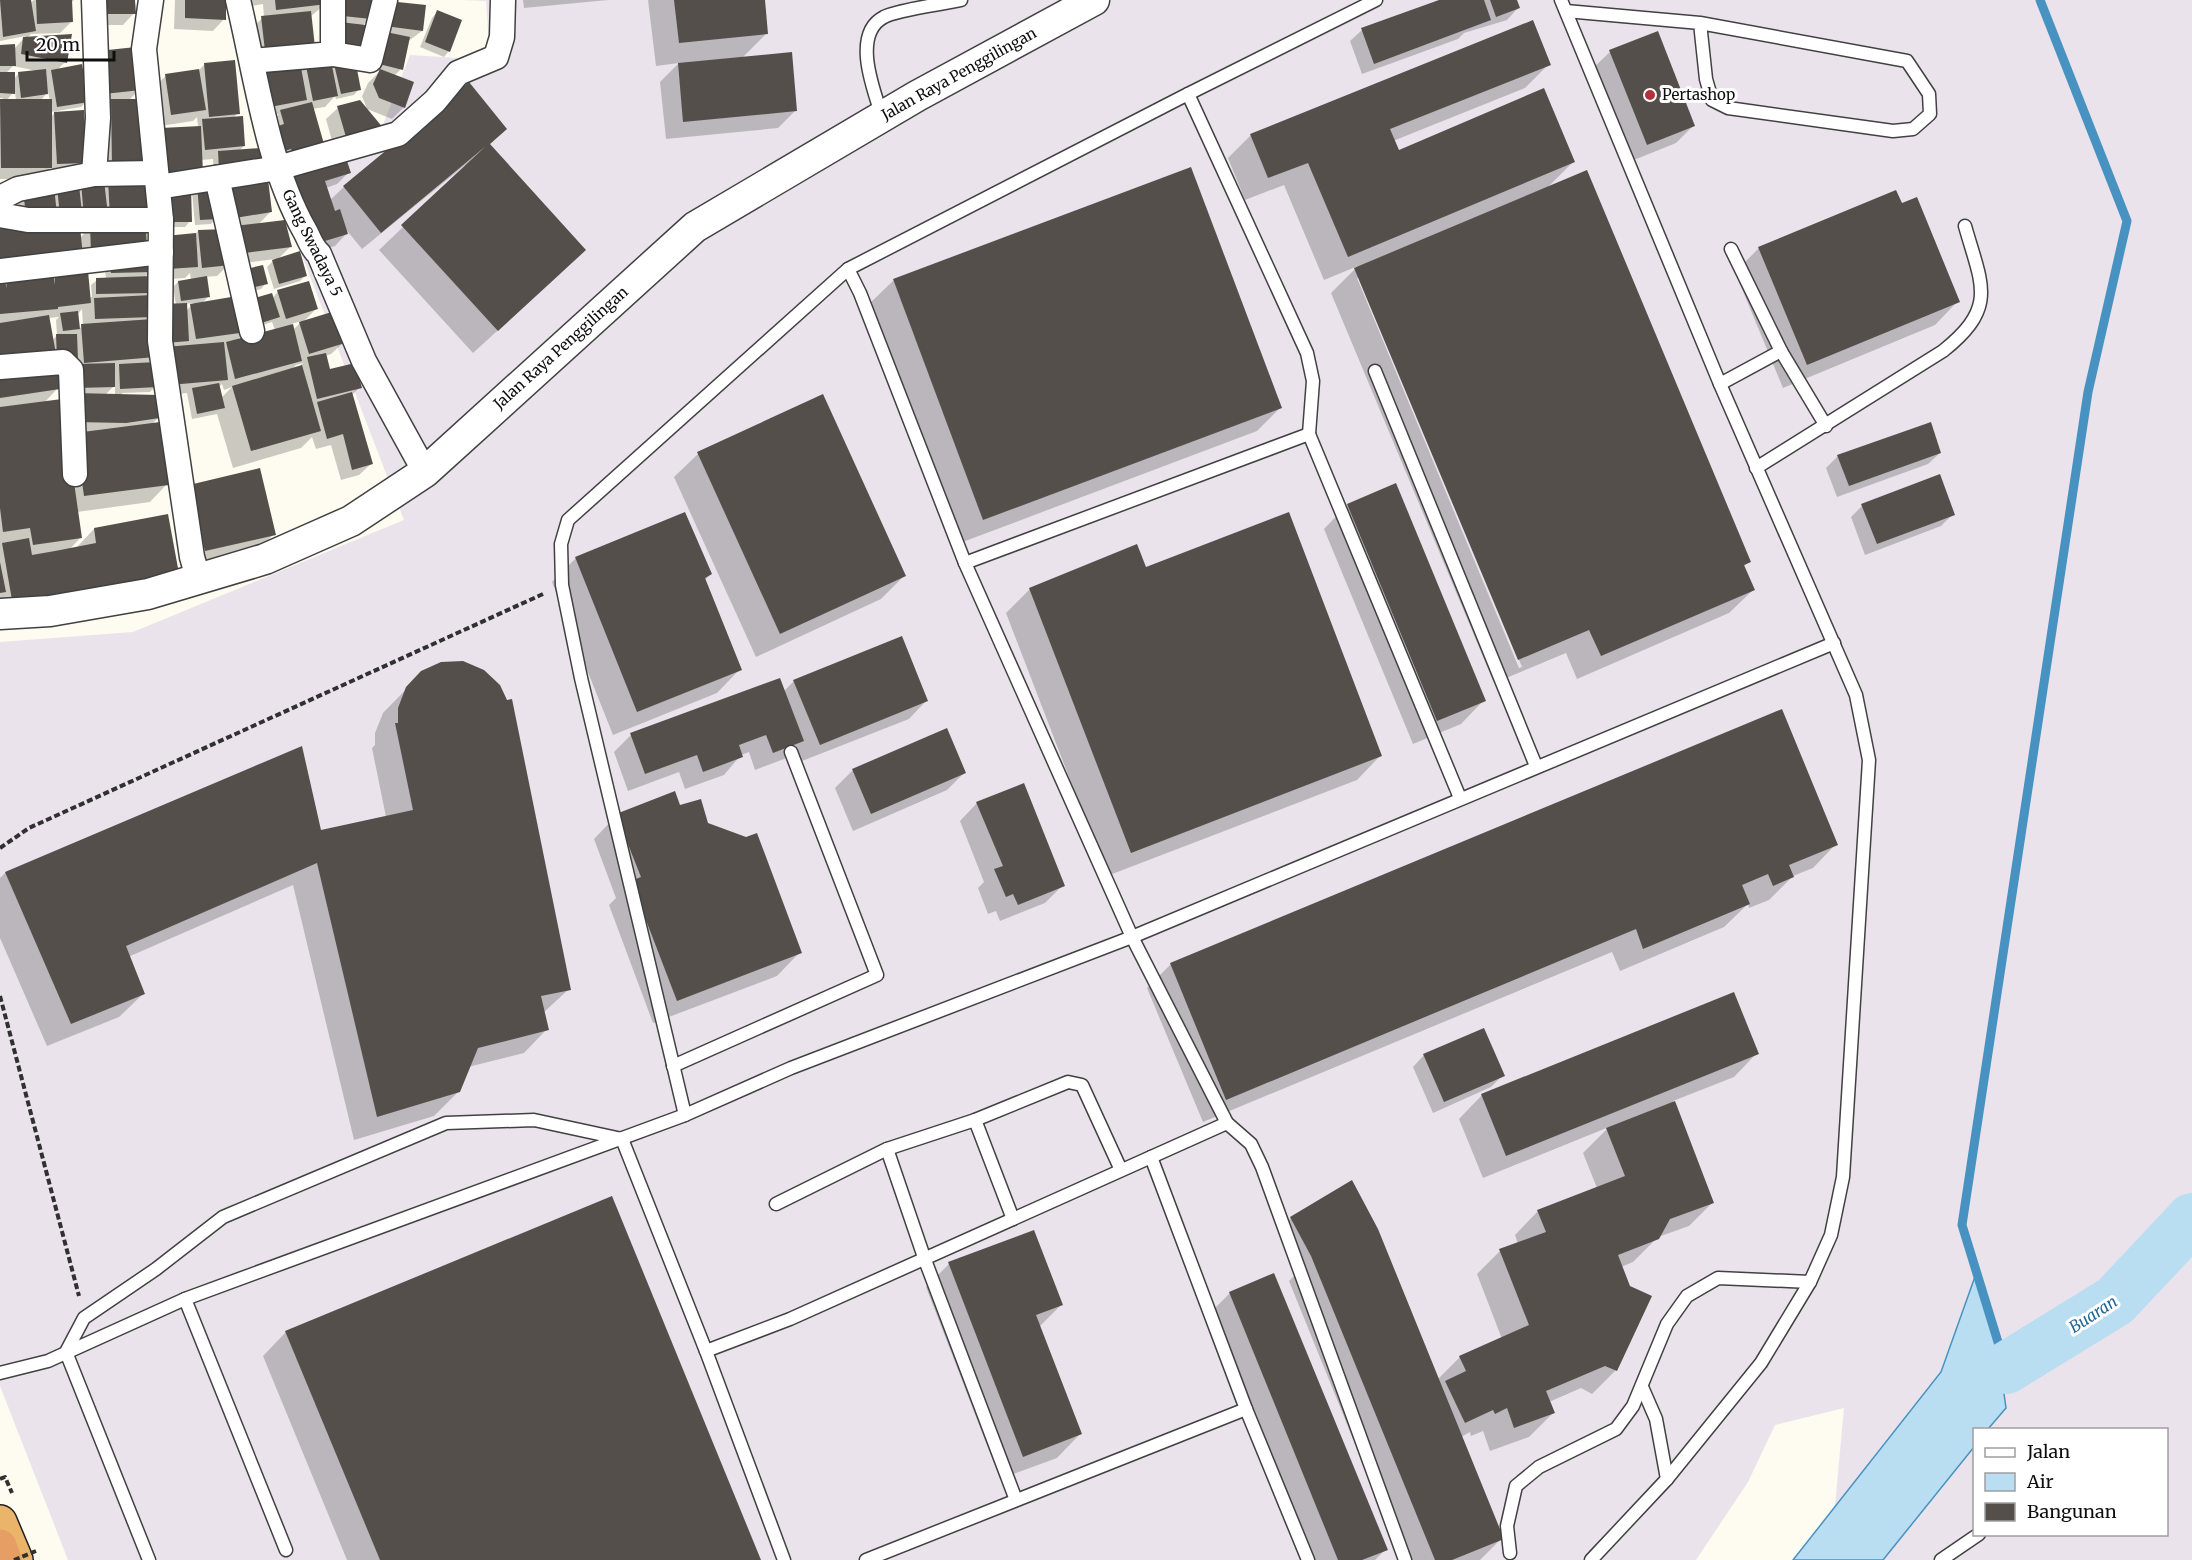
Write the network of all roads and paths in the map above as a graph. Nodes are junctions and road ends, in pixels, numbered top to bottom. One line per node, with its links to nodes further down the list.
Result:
1 (94, 0): 17 (street)
2 (151, 0): 19 (street)
3 (238, 0): 13 (street, Gang Swadaya 5)
4 (333, 0): 12 (street)
5 (385, 0): 12 (street)
6 (503, 0): 16 (street)
7 (961, 0): 15 (lane)
8 (1094, 0): 15 (street, Jalan Raya Penggilingan)
9 (1376, 0): 14 (lane)
10 (1564, 6): 11 (lane); 32 (lane)
11 (1700, 23): 11 (lane)
12 (333, 54): 13 (street)
13 (252, 62): 16 (street, Gang Swadaya 5)
14 (1188, 94): 26 (lane); 34 (lane)
15 (882, 116): 36 (street, Jalan Raya Penggilingan)
16 (278, 168): 18 (street); 36 (street, Gang Swadaya 5)
17 (94, 174): 19 (street); 20 (street)
18 (217, 178): 19 (street); 28 (street)
19 (157, 180): 22 (street)
20 (0, 198)
21 (0, 215): 22 (street)
22 (161, 220): 25 (street)
23 (1965, 226): 33 (lane)
24 (1731, 249): 29 (lane)
25 (160, 252): 27 (street); 39 (street)
26 (848, 269): 38 (lane); 40 (lane)
27 (0, 271)
28 (252, 331)
29 (1781, 351): 32 (lane); 33 (lane)
30 (0, 367): 37 (street)
31 (1375, 372): 44 (lane)
32 (1720, 384): 35 (lane)
33 (1826, 426): 35 (lane)
34 (1309, 434): 38 (lane); 45 (lane)
35 (1756, 468): 42 (lane)
36 (424, 472): 39 (street, Jalan Raya Penggilingan)
37 (75, 474)
38 (965, 563): 47 (lane)
39 (199, 581): 41 (street, Jalan Raya Penggilingan)
40 (562, 585): 46 (path); 49 (lane)
41 (0, 614)
42 (1834, 643): 44 (lane); 60 (lane)
43 (791, 752): 49 (lane)
44 (1536, 766): 45 (lane)
45 (1460, 798): 47 (lane)
46 (0, 848)
47 (1132, 937): 50 (lane); 52 (lane)
48 (0, 996): 62 (path)
49 (673, 1066): 50 (lane)
50 (685, 1115): 53 (lane)
51 (975, 1120): 54 (lane); 56 (lane); 58 (lane)
52 (1227, 1123): 55 (lane); 80 (lane)
53 (622, 1139): 61 (lane); 62 (lane); 63 (lane)
54 (887, 1149): 57 (lane); 59 (lane)
55 (1151, 1157): 56 (lane); 67 (lane)
56 (1121, 1170): 58 (lane)
57 (776, 1204)
58 (1013, 1219): 59 (lane)
59 (925, 1260): 63 (lane); 69 (lane)
60 (1810, 1282): 66 (lane); 68 (lane)
61 (185, 1299): 64 (lane); 73 (lane)
62 (84, 1318): 64 (lane)
63 (706, 1351): 77 (lane)
64 (66, 1352): 65 (lane); 76 (lane)
65 (0, 1373)
66 (1642, 1387): 68 (lane); 74 (lane)
67 (1246, 1409): 69 (lane); 79 (lane)
68 (1667, 1479): 81 (lane)
69 (1016, 1500): 78 (lane)
70 (0, 1522): 75 (highway)
71 (1975, 1536): 82 (lane)
72 (0, 1546): 75 (highway)
73 (286, 1550)
74 (1510, 1552)
75 (18, 1558)
76 (148, 1560)
77 (784, 1560)
78 (866, 1560)
79 (1308, 1560)
80 (1405, 1560)
81 (1590, 1560)
82 (1941, 1560)

